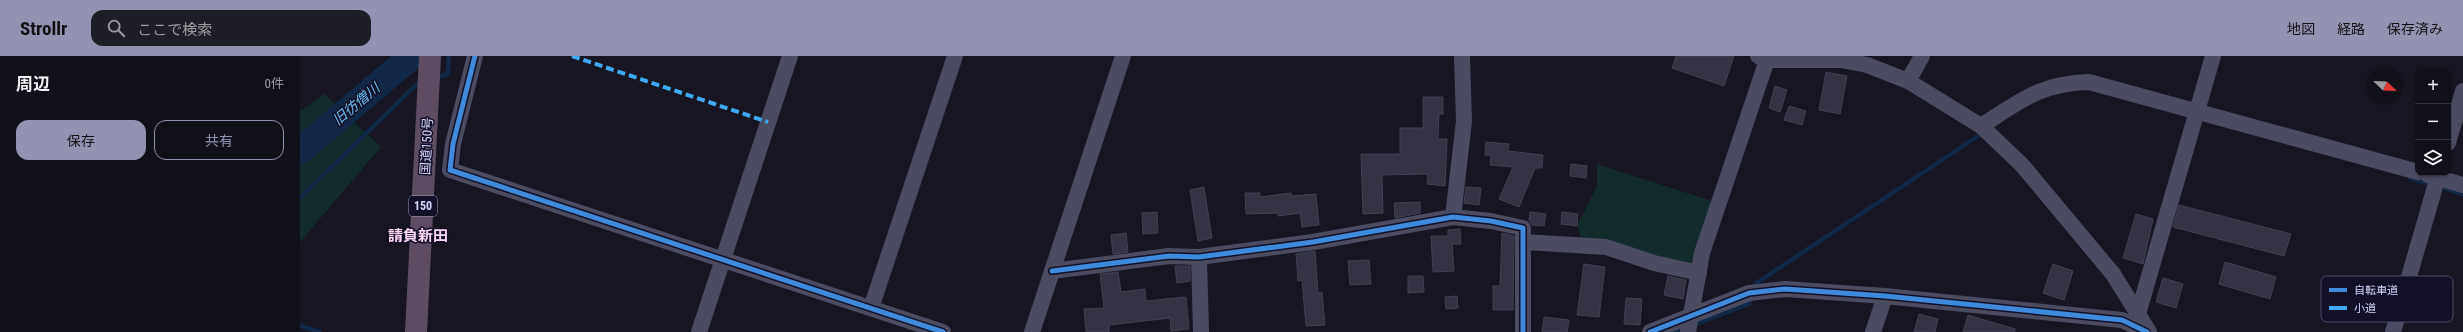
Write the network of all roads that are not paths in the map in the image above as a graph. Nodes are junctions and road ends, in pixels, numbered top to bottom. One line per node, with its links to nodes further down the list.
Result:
1 (430, 56): 31 (highway, 国道150号 / 150)
2 (475, 56): 22 (street)
3 (790, 56): 22 (street)
4 (955, 56): 27 (street)
5 (1123, 56): 23 (street)
6 (1462, 56): 19 (street)
7 (1922, 56): 10 (street)
8 (2213, 56): 12 (street)
9 (1762, 58): 10 (street); 24 (street)
10 (1908, 80): 13 (street)
11 (2463, 91): 14 (street)
12 (2197, 110): 13 (street); 15 (street); 28 (street)
13 (1981, 126): 28 (street)
14 (2449, 140)
15 (2415, 171)
16 (2439, 176): 25 (street)
17 (2441, 176): 18 (street)
18 (2463, 185)
19 (1453, 217): 20 (street); 21 (street)
20 (1523, 242): 24 (street); 36 (street)
21 (1199, 257): 23 (street); 35 (street)
22 (723, 260): 27 (street); 32 (street)
23 (1052, 271): 34 (street)
24 (1699, 273): 29 (street)
25 (2409, 276)
26 (1885, 296): 29 (street); 39 (street); 40 (street)
27 (872, 308): 33 (street)
28 (2138, 314): 40 (street)
29 (1690, 316): 37 (street); 38 (street)
30 (2396, 322): 41 (street)
31 (416, 332)
32 (699, 332)
33 (943, 332)
34 (1032, 332)
35 (1201, 332)
36 (1523, 332)
37 (1650, 332)
38 (1688, 332)
39 (1873, 332)
40 (2148, 332)
41 (2393, 332)

